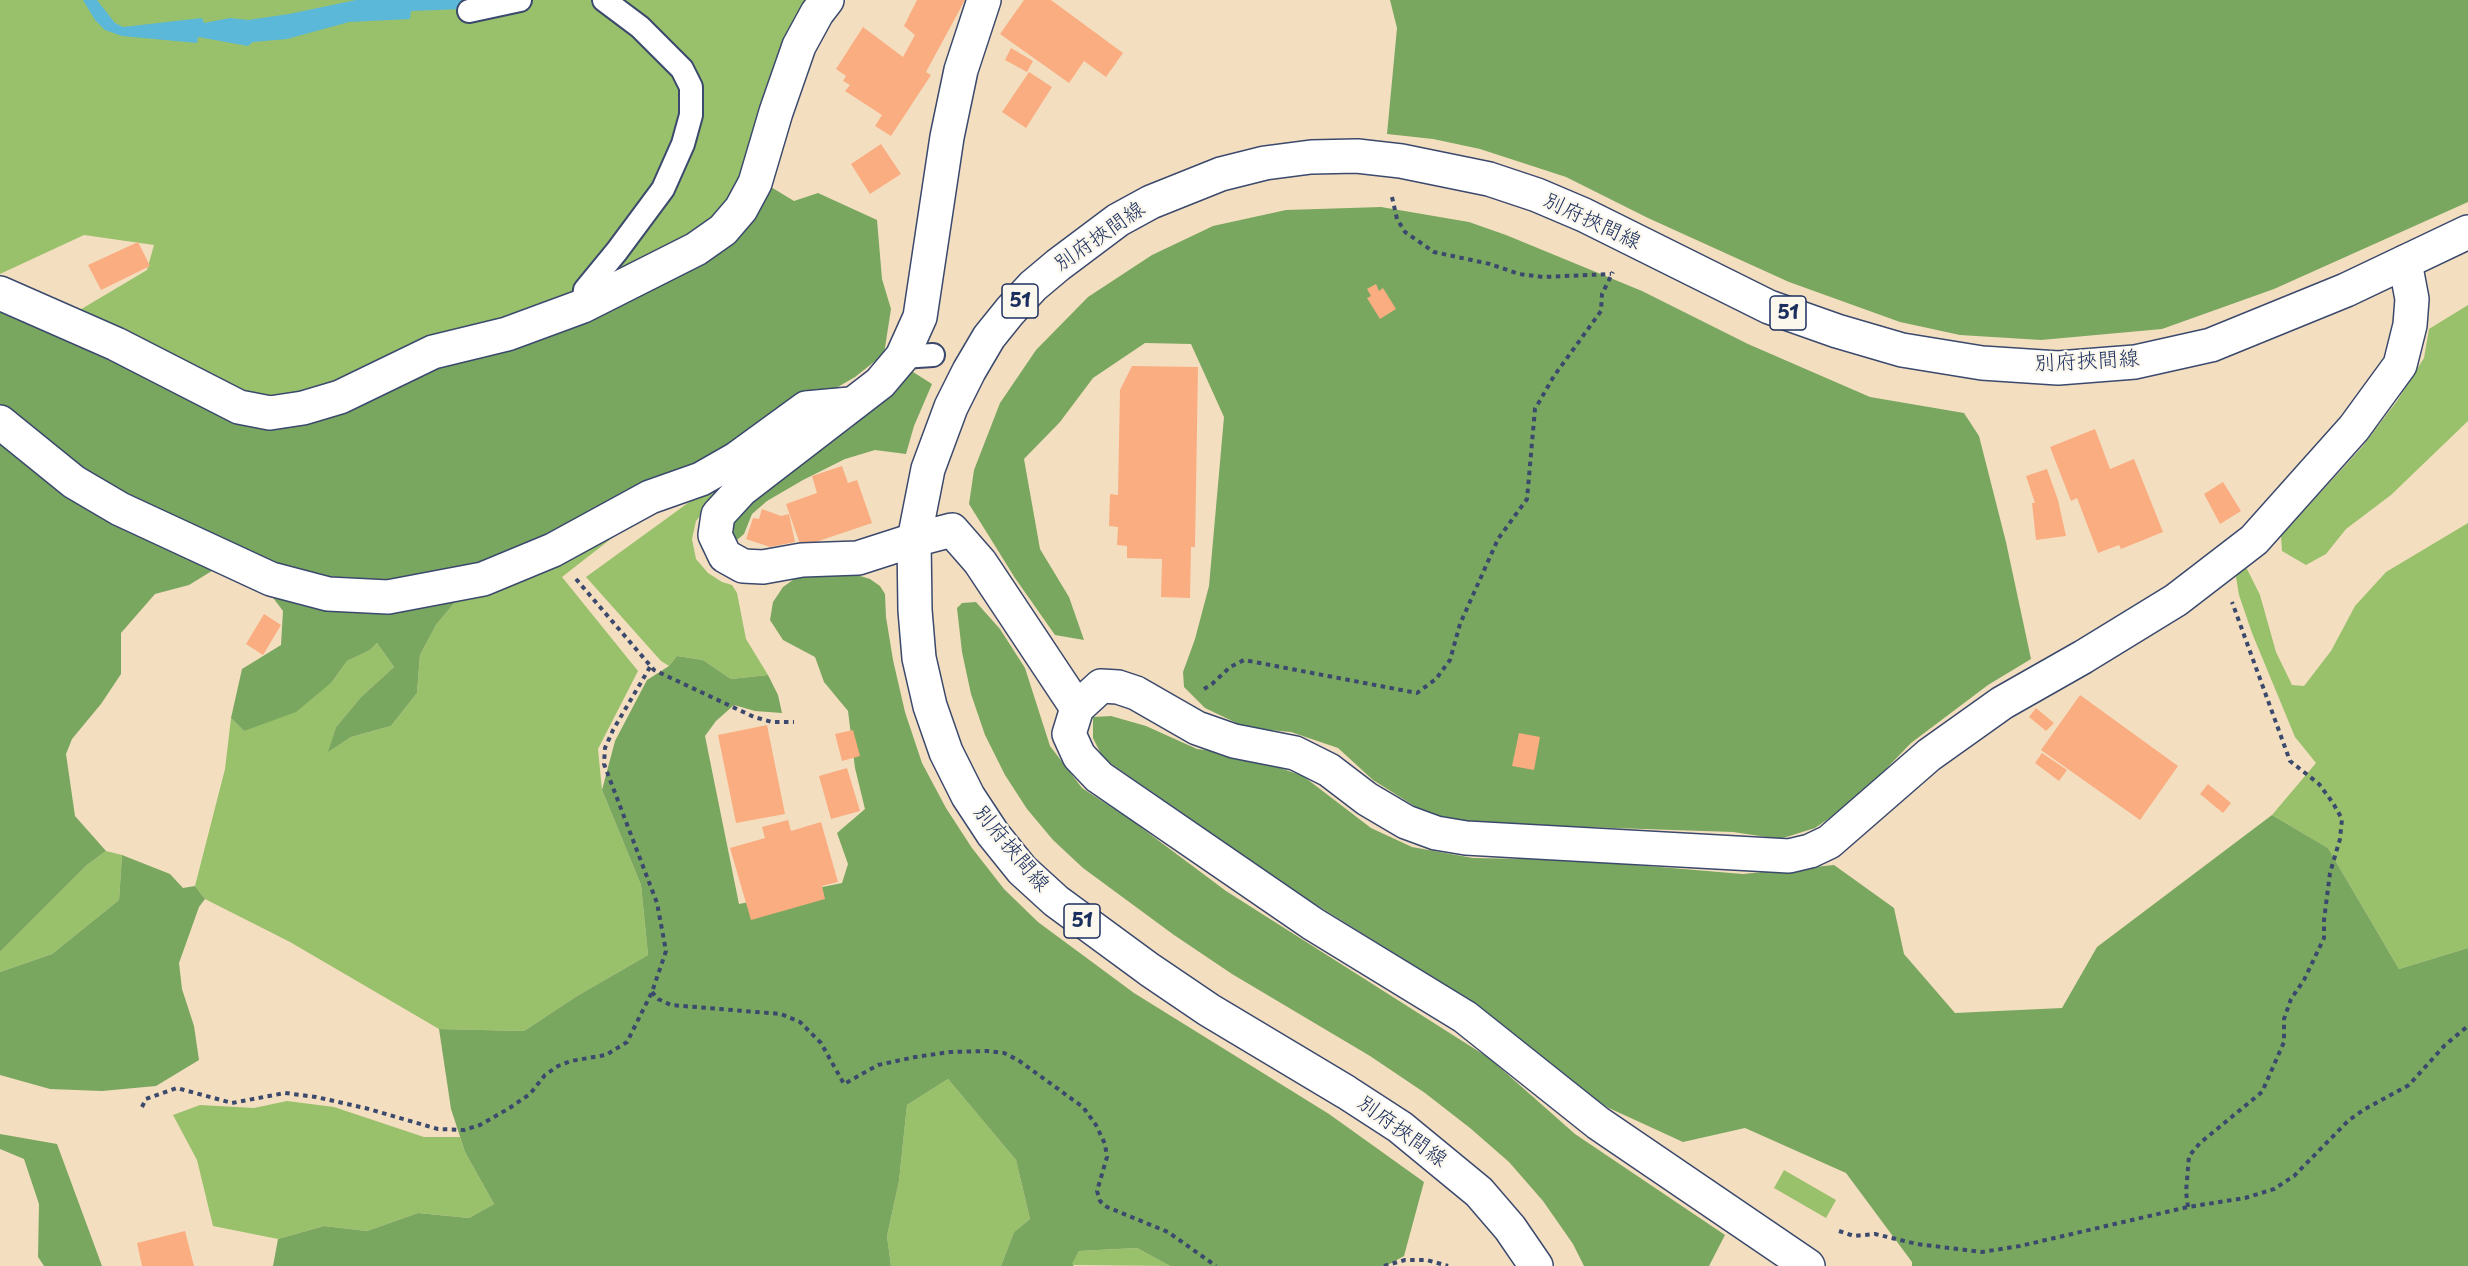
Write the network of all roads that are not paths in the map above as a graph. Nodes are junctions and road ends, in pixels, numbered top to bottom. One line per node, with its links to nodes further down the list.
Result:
1 (520, 0): 5 (lane)
2 (827, 0): 9 (street)
3 (984, 0): 10 (street)
4 (601, 1): 9 (lane)
5 (469, 11)
6 (2468, 232): 7 (street, 別府挾間線 / 51)
7 (2405, 262): 12 (street, 別府挾間線 / 51); 13 (street)
8 (0, 293): 9 (street)
9 (583, 306)
10 (850, 404): 11 (street); 12 (street)
11 (0, 423)
12 (914, 540): 13 (street); 14 (street, 別府挾間線 / 51)
13 (1077, 708): 15 (street)
14 (1536, 1266)
15 (1808, 1266)

